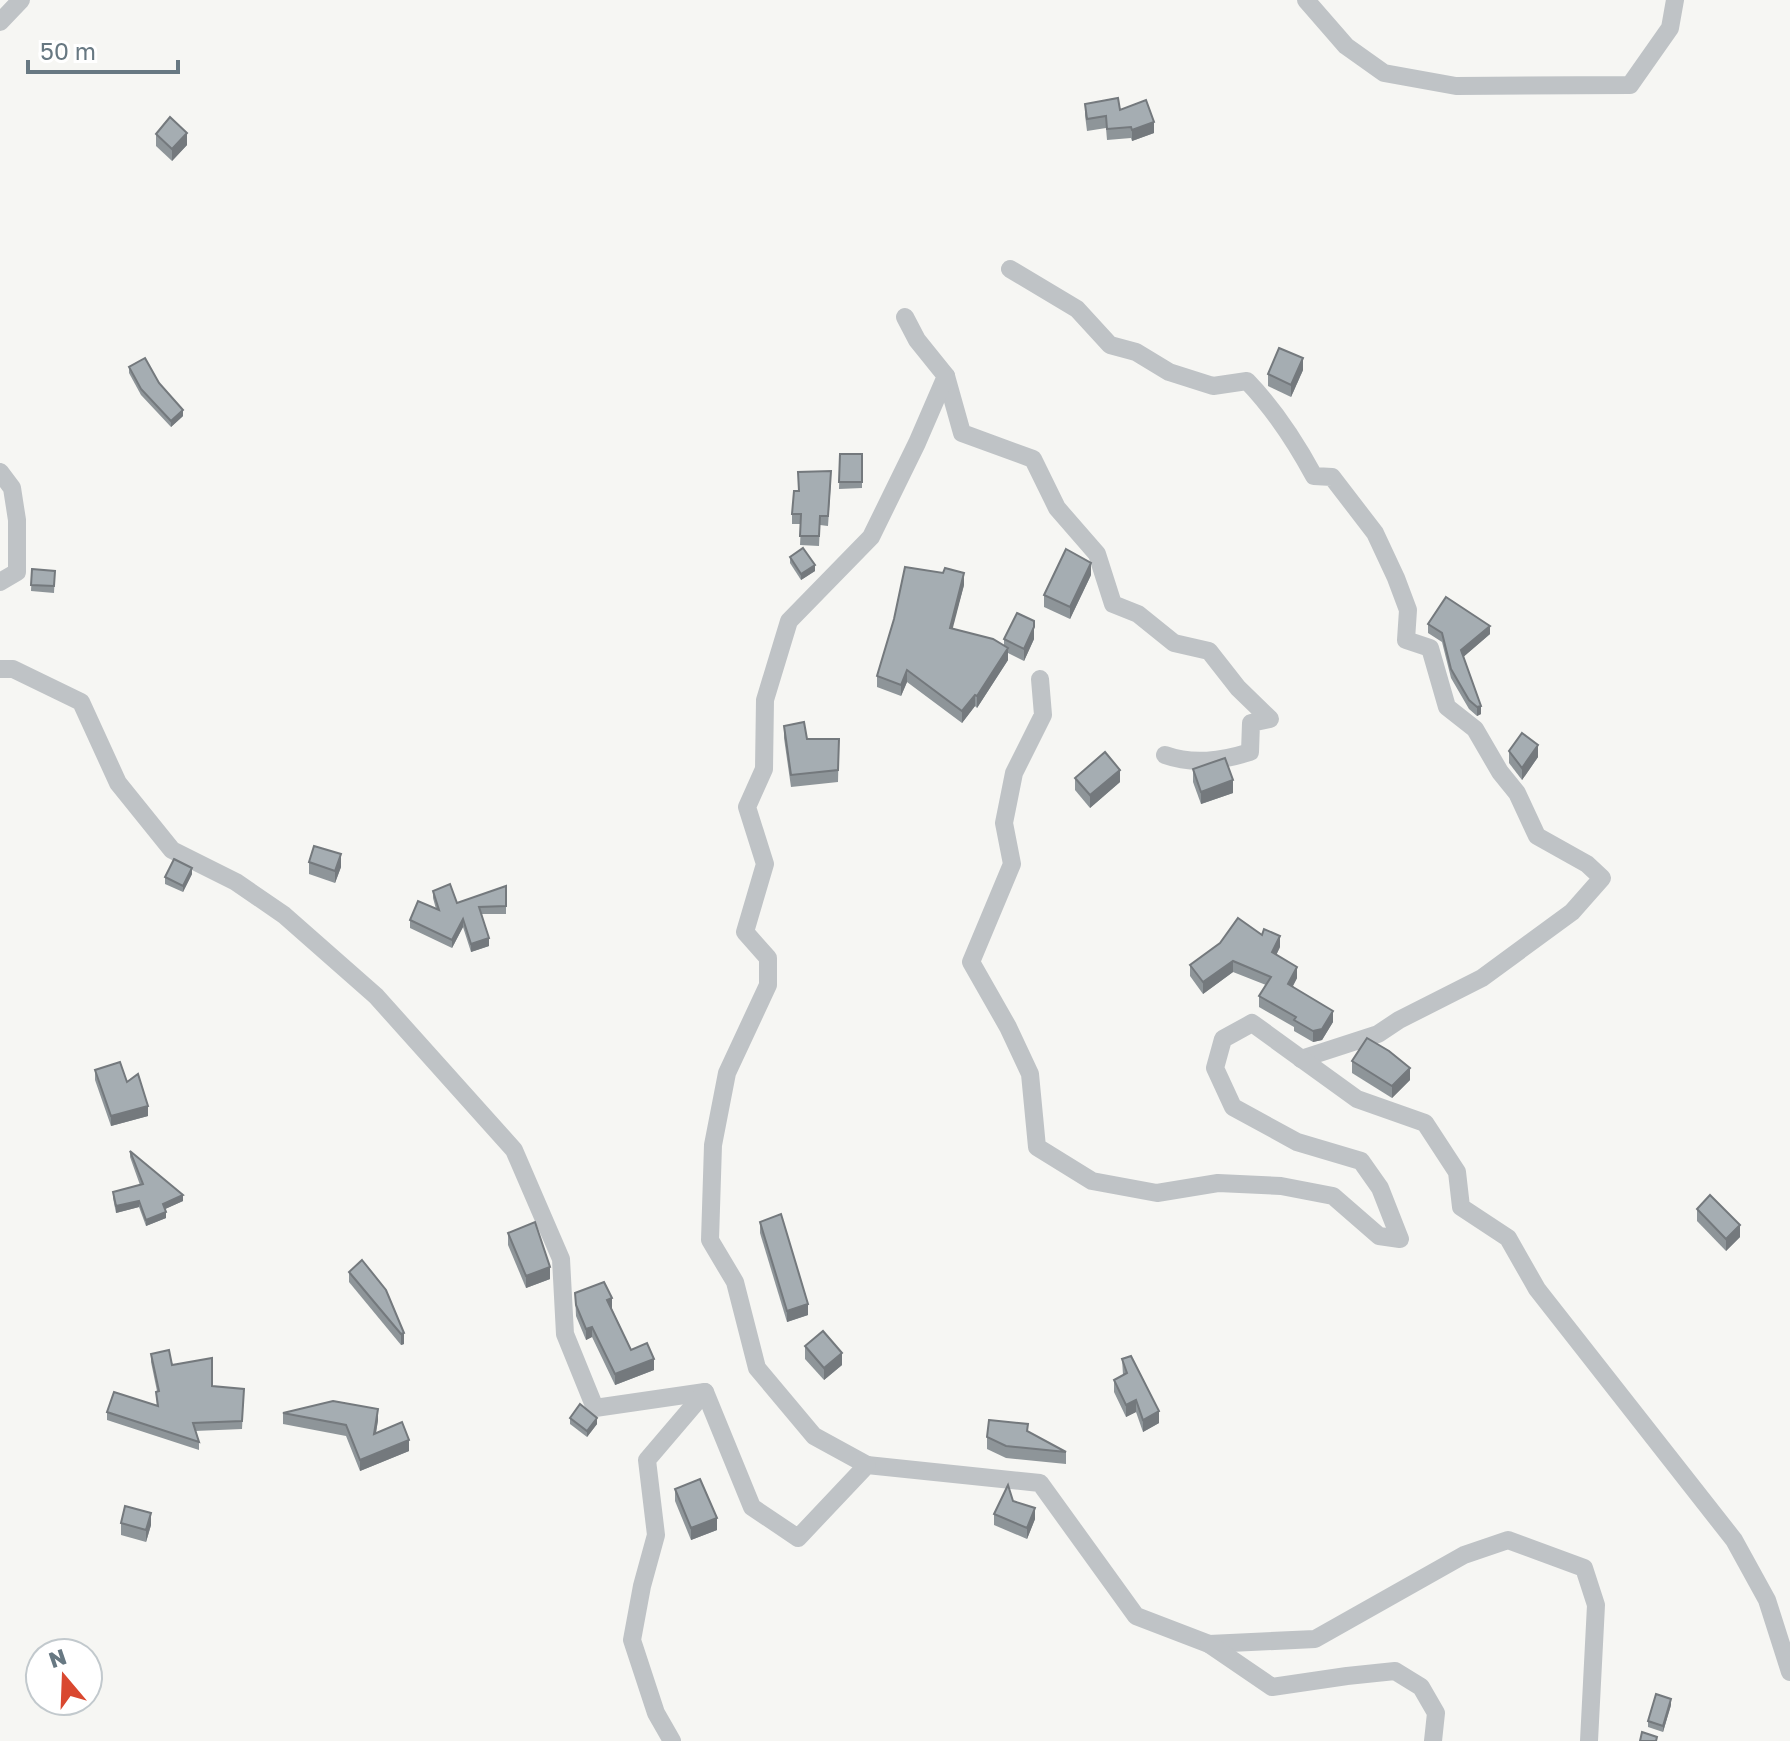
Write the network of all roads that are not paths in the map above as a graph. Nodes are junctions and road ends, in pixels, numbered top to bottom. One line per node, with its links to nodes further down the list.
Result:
1 (21, 0): 4 (street)
2 (1306, 0): 3 (street)
3 (1675, 0)
4 (0, 22)
5 (1010, 269): 13 (street)
6 (905, 317): 7 (street)
7 (946, 376): 12 (street); 15 (street)
8 (0, 472): 9 (street)
9 (0, 582)
10 (0, 669): 14 (street)
11 (1040, 679): 13 (street)
12 (1165, 755)
13 (1301, 1059): 17 (street)
14 (705, 1392): 15 (street); 18 (street)
15 (867, 1465): 16 (street)
16 (1209, 1644): 19 (street); 20 (street)
17 (1790, 1672)
18 (672, 1741)
19 (1433, 1741)
20 (1589, 1741)

